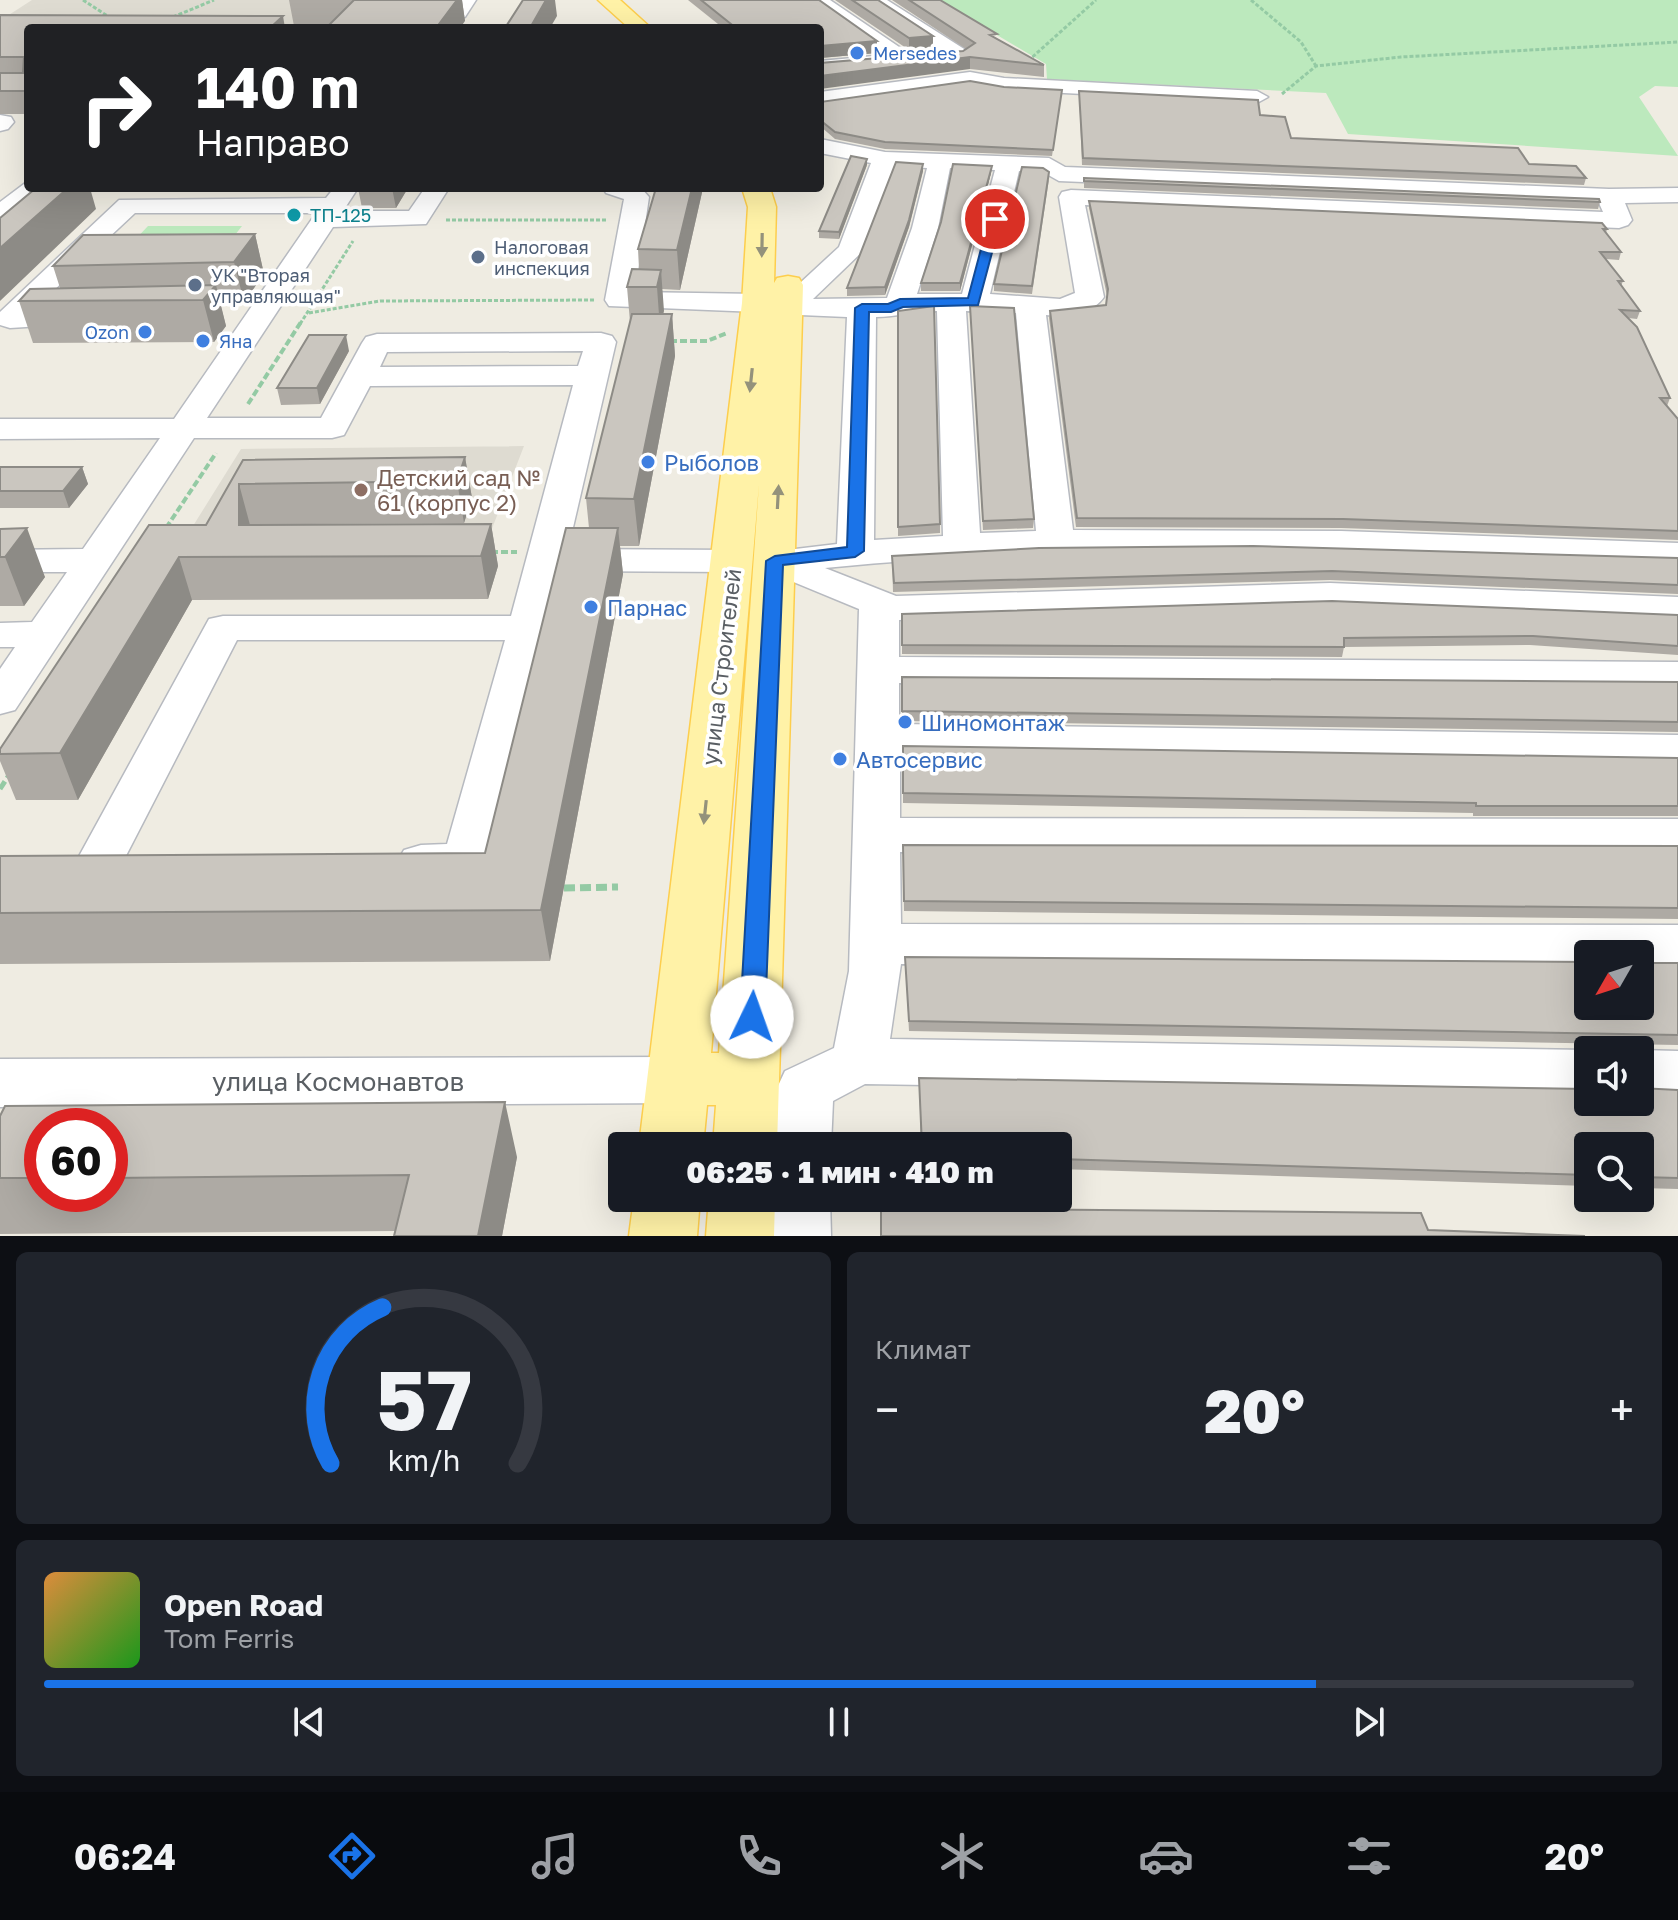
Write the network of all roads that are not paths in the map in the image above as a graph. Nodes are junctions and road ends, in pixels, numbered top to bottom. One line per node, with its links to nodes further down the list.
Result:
1 (467, 0): 6 (street)
2 (586, 0): 7 (main road)
3 (608, 0): 8 (main road)
4 (818, 0): 9 (street)
5 (874, 0): 9 (street)
6 (397, 13)
7 (612, 24)
8 (636, 24)
9 (904, 59): 10 (street)
10 (824, 67)
11 (824, 97): 12 (street)
12 (1257, 97)
13 (824, 147): 15 (street)
14 (1065, 147): 15 (street)
15 (847, 151): 16 (street)
16 (885, 159): 17 (street); 36 (street)
17 (940, 161): 18 (street); 35 (street)
18 (1009, 164): 27 (street); 34 (street)
19 (24, 171): 20 (street)
20 (0, 192)
21 (26, 192): 29 (street)
22 (53, 192): 30 (street)
23 (434, 192): 28 (street)
24 (631, 192): 36 (street)
25 (757, 192): 36 (main road, улица Строителей, one-way to 36)
26 (1678, 195): 27 (street)
27 (1609, 196): 37 (street)
28 (336, 204): 32 (street); 44 (street)
29 (0, 215)
30 (0, 239)
31 (790, 258): 36 (main road, улица Строителей)
32 (65, 264): 33 (street); 40 (street)
33 (126, 264)
34 (962, 302): 35 (street); 37 (street); 46 (street)
35 (900, 303): 38 (street)
36 (772, 305): 38 (street); 52 (main road, улица Строителей)
37 (1030, 305): 45 (street)
38 (862, 308): 47 (street)
39 (104, 317): 40 (street)
40 (5, 323)
41 (591, 375): 42 (street); 42 (street); 49 (street)
42 (359, 377): 44 (street)
43 (0, 429): 44 (street)
44 (180, 430): 50 (street)
45 (1056, 541): 46 (street); 48 (street)
46 (962, 544): 47 (street)
47 (855, 551): 52 (street)
48 (1678, 554)
49 (547, 556): 52 (street); 55 (street)
50 (93, 560): 51 (street); 56 (street)
51 (0, 561)
52 (754, 561): 53 (street); 73 (main road, улица Строителей); 74 (main road, улица Строителей, one-way to 74)
53 (879, 603): 54 (street); 58 (street)
54 (1678, 609)
55 (526, 628): 65 (street); 66 (street)
56 (47, 634): 57 (street); 60 (street)
57 (0, 635)
58 (878, 670): 59 (street); 61 (street)
59 (1678, 675)
60 (1, 698)
61 (878, 738): 62 (street); 63 (street)
62 (1678, 750)
63 (876, 835): 64 (street); 67 (street)
64 (1678, 836)
65 (374, 863)
66 (143, 868)
67 (875, 944): 68 (street); 69 (street)
68 (1678, 945)
69 (859, 1061): 70 (street); 78 (street)
70 (1574, 1073)
71 (1654, 1073): 72 (street)
72 (1678, 1074)
73 (749, 1078): 74 (main road); 77 (main road, улица Строителей)
74 (676, 1080): 75 (street, улица Космонавтов); 76 (main road, улица Строителей)
75 (0, 1083)
76 (672, 1132)
77 (746, 1132)
78 (803, 1132)
79 (666, 1212): 82 (main road)
80 (741, 1212): 83 (main road)
81 (800, 1212): 84 (street)
82 (663, 1236)
83 (740, 1236)
84 (800, 1236)

